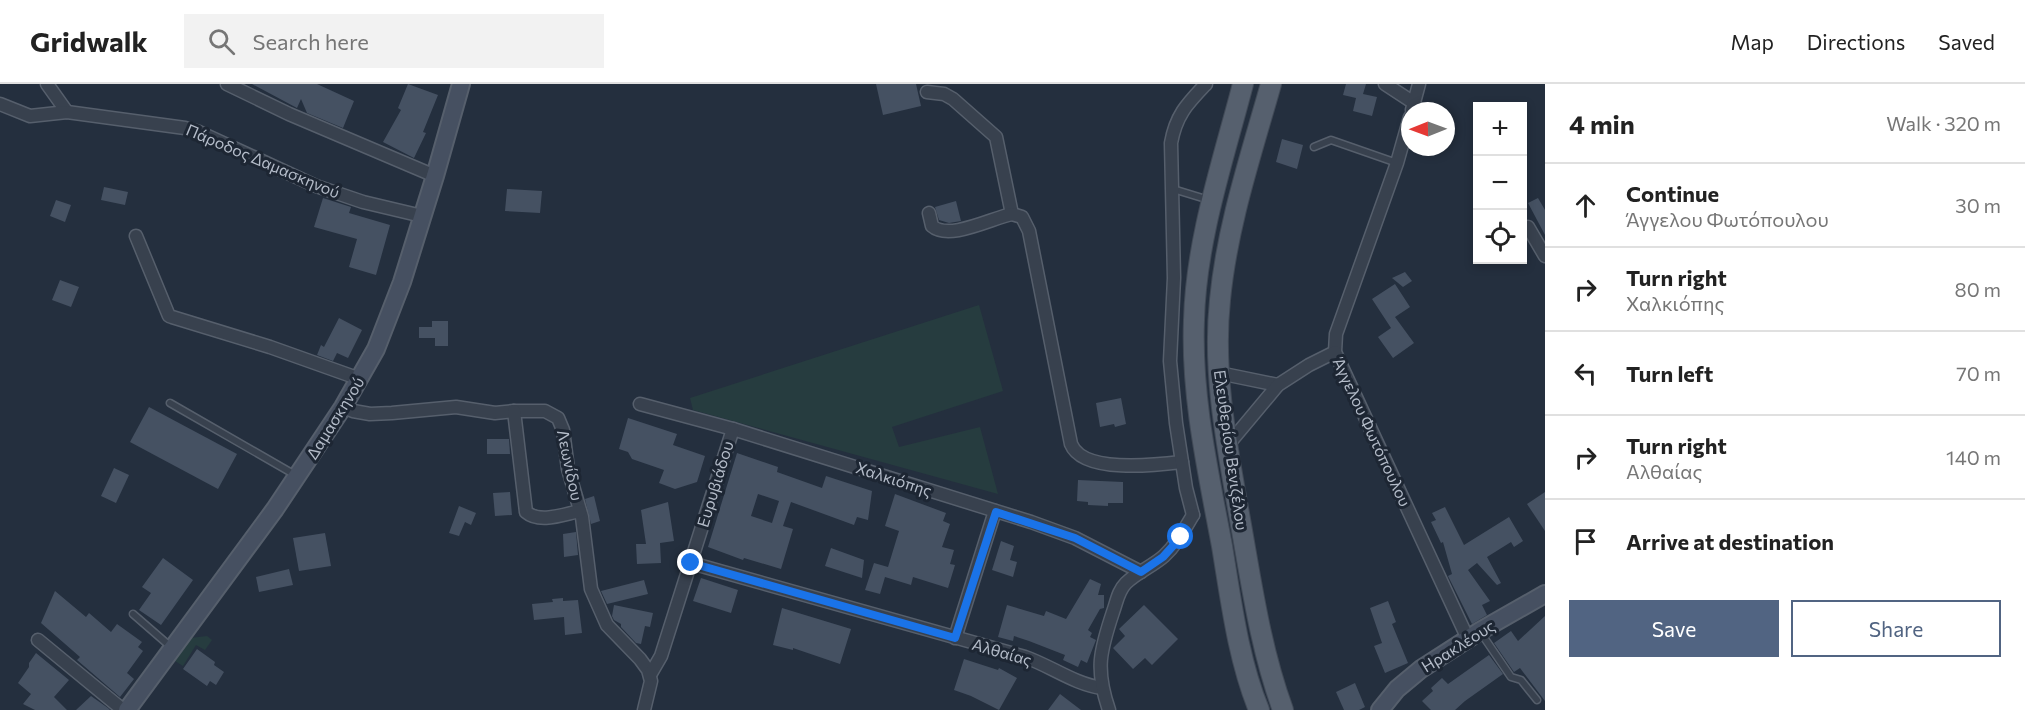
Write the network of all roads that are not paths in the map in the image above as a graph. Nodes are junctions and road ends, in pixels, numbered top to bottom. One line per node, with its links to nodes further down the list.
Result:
1 (48, 84): 13 (street)
2 (227, 84): 17 (street)
3 (461, 84): 17 (main road, Δαμασκηνού)
4 (1206, 84): 18 (street)
5 (1243, 84): 19 (main road, Ελευθερίου Βενιζέλου)
6 (1271, 84): 27 (main road, Ελευθερίου Βενιζέλου)
7 (1385, 84): 10 (street)
8 (1419, 84): 11 (street)
9 (927, 92): 21 (street)
10 (1407, 102)
11 (1414, 102)
12 (0, 104): 13 (street, Πάροδος Δαμασκηνού)
13 (67, 112): 22 (street, Πάροδος Δαμασκηνού)
14 (1314, 147): 16 (lane)
15 (1401, 149): 16 (street, Άγγελου Φωτόπουλου)
16 (1397, 163): 26 (street, Άγγελου Φωτόπουλου)
17 (435, 176): 22 (main road, Δαμασκηνού)
18 (1173, 189): 19 (lane); 36 (street)
19 (1212, 201): 38 (main road, Ελευθερίου Βενιζέλου)
20 (929, 213): 21 (street)
21 (1012, 214): 36 (street)
22 (423, 216): 28 (main road, Δαμασκηνού)
23 (1527, 228): 25 (street)
24 (136, 236): 28 (street)
25 (1545, 256)
26 (1335, 352): 29 (street); 46 (street, Άγγελου Φωτόπουλου)
27 (1219, 373): 29 (street); 35 (main road, Ελευθερίου Βενιζέλου)
28 (360, 379): 32 (main road, Δαμασκηνού)
29 (1278, 385): 35 (street)
30 (170, 403): 37 (lane)
31 (640, 404): 34 (street, Χαλκιόπης)
32 (343, 407): 33 (street, Λεωνίδου); 37 (main road, Δαμασκηνού)
33 (514, 411): 39 (street, Λεωνίδου); 39 (street)
34 (733, 429): 40 (street, Χαλκιόπης); 42 (street, Ευρυβιάδου)
35 (1227, 446): 57 (main road, Ελευθερίου Βενιζέλου)
36 (1182, 462): 41 (street)
37 (298, 476): 49 (main road, Δαμασκηνού)
38 (1214, 504): 41 (street); 56 (main road, Ελευθερίου Βενιζέλου)
39 (580, 511): 50 (street, Λεωνίδου)
40 (996, 512): 43 (street, Χαλκιόπης); 47 (street)
41 (1193, 515): 43 (street)
42 (691, 563): 47 (street, Αλθαίας); 50 (street, Ευρυβιάδου)
43 (1141, 572): 51 (street)
44 (1545, 594): 46 (main road, Ηρακλέους)
45 (133, 614): 49 (lane)
46 (1474, 635): 52 (lane); 58 (main road, Ηρακλέους)
47 (955, 638): 51 (street, Αλθαίας)
48 (38, 640): 53 (street)
49 (172, 648): 53 (main road, Δαμασκηνού)
50 (650, 675): 54 (street)
51 (1102, 688): 55 (street)
52 (1537, 700)
53 (125, 710)
54 (644, 710)
55 (1109, 710)
56 (1259, 710)
57 (1283, 710)
58 (1380, 710)

